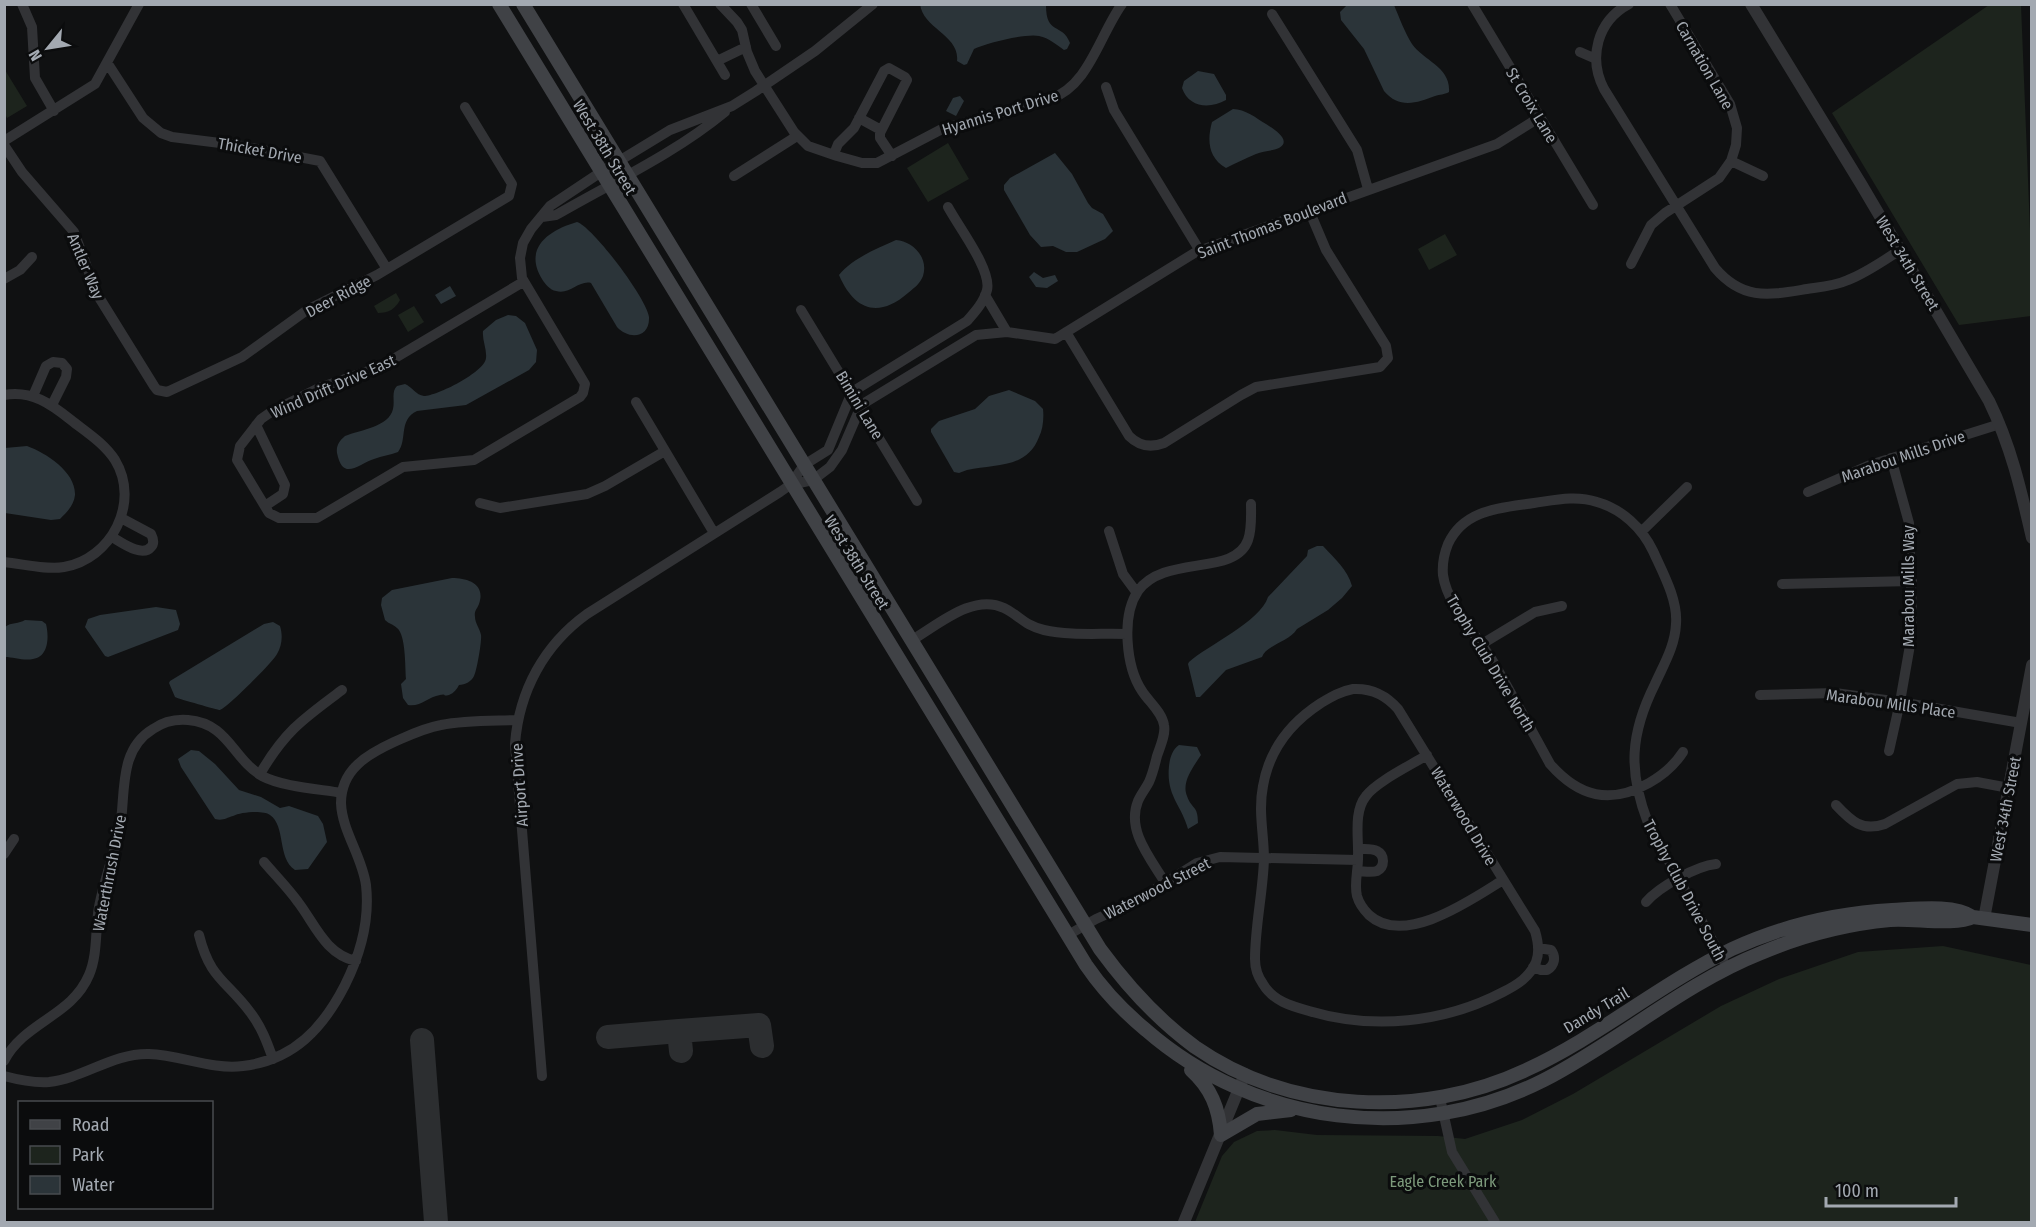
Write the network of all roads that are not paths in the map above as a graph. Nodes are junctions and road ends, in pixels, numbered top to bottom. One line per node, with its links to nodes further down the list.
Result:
1 (22, 4): 26 (street)
2 (139, 4): 20 (street)
3 (499, 4): 36 (main road, West 38th Street)
4 (523, 4): 34 (main road, West 38th Street)
5 (683, 4): 19 (street)
6 (720, 4): 16 (street, Hyannis Port Drive)
7 (751, 4): 15 (street)
8 (873, 4): 22 (street)
9 (1472, 4): 27 (street, St Croix Lane)
10 (1629, 4): 18 (street)
11 (1670, 4): 35 (street, Carnation Lane)
12 (1751, 4): 47 (street, West 34th Street)
13 (1121, 5): 33 (street, Hyannis Port Drive)
14 (1272, 14): 41 (street)
15 (776, 46)
16 (746, 47): 19 (street); 22 (street, Hyannis Port Drive)
17 (1580, 52): 18 (street)
18 (1596, 58): 43 (street)
19 (717, 61): 21 (street)
20 (108, 64): 26 (street); 51 (street, Thicket Drive)
21 (725, 75)
22 (764, 86): 24 (street); 30 (street, Hyannis Port Drive)
23 (1106, 87): 48 (street)
24 (732, 106): 34 (street); 37 (street)
25 (465, 107): 51 (street, Deer Ridge)
26 (54, 111): 31 (street)
27 (1540, 117): 41 (street, Saint Thomas Boulevard); 42 (street, St Croix Lane)
28 (860, 118): 29 (street); 29 (street); 32 (street)
29 (881, 130): 33 (street)
30 (797, 136): 32 (street, Hyannis Port Drive); 38 (street)
31 (4, 143): 60 (street, Antler Way)
32 (834, 154): 33 (street, Hyannis Port Drive)
33 (892, 156)
34 (619, 161): 36 (street); 37 (main road, West 38th Street)
35 (1731, 161): 39 (street); 43 (street, Carnation Lane)
36 (601, 172): 40 (main road, West 38th Street); 46 (street)
37 (628, 175): 40 (street); 71 (main road, West 38th Street)
38 (734, 176)
39 (1763, 176)
40 (609, 185): 46 (street); 73 (main road, West 38th Street)
41 (1368, 189): 45 (street, Saint Thomas Boulevard)
42 (1593, 205)
43 (1676, 206): 47 (street); 50 (street, Carnation Lane)
44 (948, 207): 54 (street)
45 (1309, 210): 48 (street, Saint Thomas Boulevard); 58 (street)
46 (542, 218): 53 (street)
47 (1900, 250): 67 (street, West 34th Street)
48 (1200, 251): 58 (street, Saint Thomas Boulevard)
49 (32, 256): 52 (street)
50 (1631, 264)
51 (387, 269): 60 (street, Deer Ridge)
52 (4, 279)
53 (523, 282): 68 (street, Wind Drift Drive East); 79 (street)
54 (985, 295): 56 (street); 57 (street)
55 (801, 310): 61 (street, Bimini Lane)
56 (967, 321): 59 (street); 61 (street)
57 (1007, 332): 58 (street, Saint Thomas Boulevard); 59 (street, Saint Thomas Boulevard)
58 (1066, 332)
59 (975, 335): 66 (street, Saint Thomas Boulevard)
60 (161, 391)
61 (852, 392): 66 (street, Bimini Lane); 71 (street)
62 (4, 395): 63 (street)
63 (33, 396): 65 (street); 65 (street)
64 (636, 402): 69 (street)
65 (52, 405): 81 (street)
66 (861, 406): 72 (street); 76 (street, Bimini Lane)
67 (2000, 423): 70 (street, Marabou Mills Drive); 86 (street, West 34th Street)
68 (256, 425): 79 (street, Wind Drift Drive East); 79 (street)
69 (665, 451): 77 (street); 84 (street)
70 (1891, 458): 75 (street, Marabou Mills Drive); 88 (street, Marabou Mills Way)
71 (804, 465): 72 (main road, West 38th Street); 73 (street)
72 (813, 480): 73 (street); 93 (main road, West 38th Street)
73 (790, 485): 84 (street, Airport Drive); 123 (main road, West 38th Street)
74 (1687, 487): 83 (street)
75 (1808, 492)
76 (917, 501)
77 (480, 503)
78 (1251, 504): 90 (street)
79 (265, 506)
80 (1482, 513): 83 (street, Trophy Club Drive South); 94 (street, Trophy Club Drive North)
81 (121, 518): 85 (street); 85 (street)
82 (1109, 531): 90 (street)
83 (1641, 532): 106 (street, Trophy Club Drive South)
84 (714, 533): 99 (street, Airport Drive)
85 (112, 537): 87 (street)
86 (2031, 537)
87 (4, 562)
88 (1912, 581): 89 (street); 98 (street, Marabou Mills Way)
89 (1782, 585)
90 (1137, 593): 92 (street)
91 (1562, 606): 94 (street)
92 (1127, 634): 93 (street); 117 (street)
93 (912, 640): 120 (main road, West 38th Street)
94 (1482, 644): 106 (street, Trophy Club Drive North)
95 (2031, 665): 100 (street, West 34th Street)
96 (342, 690): 104 (street)
97 (1760, 695): 98 (street, Marabou Mills Place)
98 (1900, 702): 100 (street, Marabou Mills Place); 101 (street, Marabou Mills Way)
99 (518, 720): 107 (street); 132 (street, Airport Drive)
100 (2021, 723): 105 (street, West 34th Street)
101 (1889, 751)
102 (1683, 752): 106 (street)
103 (1427, 755): 111 (street, Waterwood Drive); 112 (street); 116 (street, Waterwood Drive)
104 (260, 774): 107 (street, Waterthrush Drive); 129 (street, Waterthrush Drive)
105 (2009, 788): 108 (street); 119 (street, West 34th Street)
106 (1637, 790): 115 (street, Trophy Club Drive South)
107 (342, 793): 125 (street)
108 (1836, 805)
109 (14, 839): 110 (street)
110 (4, 854)
111 (1264, 858): 112 (street, Waterwood Street); 116 (street, Waterwood Drive); 117 (street, Waterwood Street)
112 (1358, 860): 112 (street); 116 (street)
113 (264, 862): 125 (street)
114 (1716, 864): 115 (street)
115 (1680, 879): 118 (street); 124 (street, Trophy Club Drive South)
116 (1503, 880)
117 (1166, 884): 120 (street, Waterwood Street)
118 (1646, 902)
119 (1979, 918): 121 (main road, Dandy Trail); 124 (main road, Dandy Trail); 126 (main road, Dandy Trail)
120 (1085, 925): 123 (street, Waterwood Street); 130 (main road, West 38th Street)
121 (2031, 925)
122 (199, 935): 128 (street)
123 (1068, 935): 127 (main road, West 38th Street)
124 (1720, 955): 126 (street, Trophy Club Drive South); 134 (main road, Dandy Trail)
125 (356, 961): 128 (street)
126 (1727, 968): 136 (main road, Dandy Trail)
127 (1165, 1046): 133 (main road, West 38th Street); 137 (main road)
128 (273, 1059): 131 (street)
129 (4, 1061)
130 (1245, 1074): 133 (street); 134 (main road, Dandy Trail)
131 (4, 1076)
132 (542, 1076)
133 (1240, 1089): 135 (main road, Dandy Trail); 137 (street)
134 (1440, 1098): 136 (street)
135 (1302, 1110): 136 (main road, Dandy Trail); 137 (main road)
136 (1443, 1114): 139 (street)
137 (1221, 1135): 138 (street)
138 (1184, 1222)
139 (1495, 1222)

